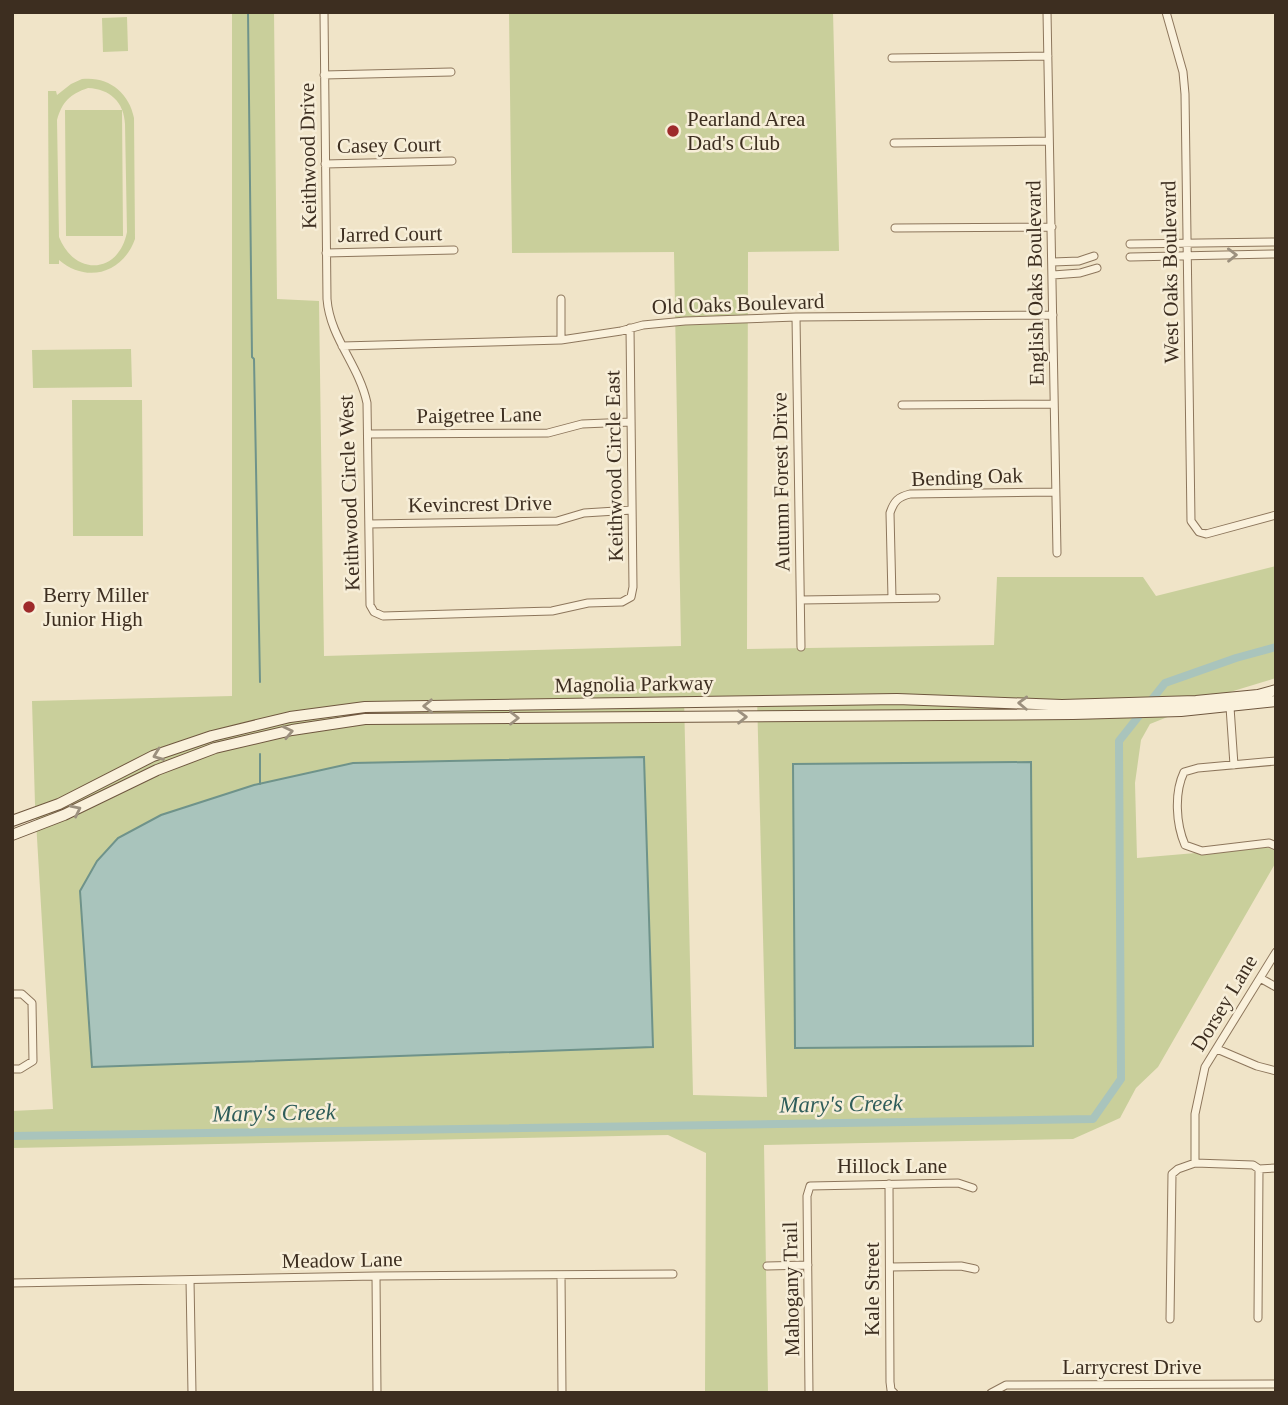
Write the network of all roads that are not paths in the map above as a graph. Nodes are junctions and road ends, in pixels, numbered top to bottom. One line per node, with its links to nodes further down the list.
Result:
1 (324, 12): 7 (street, Keithwood Drive)
2 (1047, 12): 4 (street, English Oaks Boulevard)
3 (1166, 12): 14 (street, West Oaks Boulevard)
4 (1048, 56): 5 (street); 8 (street, English Oaks Boulevard)
5 (892, 58)
6 (451, 72): 7 (street)
7 (324, 75): 11 (street, Keithwood Drive)
8 (1049, 141): 9 (street); 12 (street, English Oaks Boulevard)
9 (894, 143)
10 (452, 161): 11 (street, Casey Court)
11 (326, 164): 18 (street, Keithwood Drive)
12 (1052, 227): 13 (street); 23 (street, English Oaks Boulevard)
13 (895, 228)
14 (1188, 242): 15 (street); 16 (street); 20 (street, West Oaks Boulevard)
15 (1276, 242)
16 (1130, 244)
17 (454, 250): 18 (street, Jarred Court)
18 (326, 253): 26 (street, Keithwood Drive)
19 (1276, 254): 20 (street, one-way to 19)
20 (1188, 255): 22 (street); 39 (street, West Oaks Boulevard)
21 (1094, 256): 23 (street)
22 (1130, 257)
23 (1053, 262): 25 (street, English Oaks Boulevard)
24 (1097, 268): 25 (street)
25 (1053, 275): 28 (street, English Oaks Boulevard)
26 (327, 299): 32 (street, Keithwood Circle West)
27 (561, 299): 31 (street)
28 (1053, 315): 29 (street, Old Oaks Boulevard); 33 (street, English Oaks Boulevard)
29 (796, 317): 30 (street, Old Oaks Boulevard); 44 (street, Autumn Forest Drive)
30 (630, 328): 31 (street, Old Oaks Boulevard); 35 (street, Keithwood Circle East)
31 (561, 340): 32 (street, Old Oaks Boulevard)
32 (342, 346): 36 (street, Keithwood Circle West)
33 (1054, 404): 34 (street); 37 (street, English Oaks Boulevard)
34 (902, 405)
35 (631, 422): 36 (street, Paigetree Lane); 38 (street, Keithwood Circle East)
36 (368, 434): 40 (street, Keithwood Circle West)
37 (1055, 492): 41 (street, English Oaks Boulevard); 42 (street, Bending Oak)
38 (632, 510): 40 (street, Kevincrest Drive); 45 (street, Keithwood Circle East)
39 (1276, 514)
40 (369, 524): 45 (street, Keithwood Circle West)
41 (1057, 553)
42 (892, 598): 43 (street); 44 (street)
43 (936, 598)
44 (801, 600): 46 (street, Autumn Forest Drive)
45 (372, 610)
46 (801, 647)
47 (1276, 690): 51 (street, Magnolia Parkway)
48 (802, 700): 50 (street, Magnolia Parkway); 53 (street, Magnolia Parkway, one-way to 48); 55 (street)
49 (1276, 701): 52 (street, Magnolia Parkway)
50 (667, 702): 54 (street, Magnolia Parkway, one-way to 54); 56 (street)
51 (1180, 706): 52 (street, Magnolia Parkway); 53 (street, Magnolia Parkway)
52 (1230, 707): 60 (street)
53 (1091, 709): 55 (street, Magnolia Parkway)
54 (351, 715): 56 (street, Magnolia Parkway, one-way to 56); 57 (street, Magnolia Parkway); 58 (street, Magnolia Parkway, one-way to 54)
55 (802, 716): 56 (street, Magnolia Parkway, one-way to 55)
56 (667, 717)
57 (193, 743): 58 (street); 61 (street, Magnolia Parkway, one-way to 61)
58 (197, 755): 62 (street, Magnolia Parkway, one-way to 58)
59 (1276, 761): 60 (street)
60 (1234, 765): 63 (street)
61 (12, 821)
62 (12, 835)
63 (1276, 845)
64 (1276, 952): 65 (street, Dorsey Lane)
65 (1260, 978): 66 (street); 68 (street, Dorsey Lane)
66 (1276, 987)
67 (12, 994): 69 (street)
68 (1217, 1049): 70 (street); 71 (street, Dorsey Lane)
69 (16, 1069)
70 (1276, 1070)
71 (1195, 1163): 73 (street); 87 (street)
72 (1276, 1168): 73 (street)
73 (1259, 1169): 86 (street)
74 (889, 1184): 75 (street, Hillock Lane); 76 (street, Hillock Lane); 79 (street, Kale Street)
75 (810, 1186): 77 (street, Mahogany Trail)
76 (973, 1188)
77 (808, 1265): 78 (street); 95 (street, Mahogany Trail)
78 (767, 1266)
79 (890, 1267): 80 (street); 96 (street, Kale Street)
80 (975, 1269)
81 (673, 1274): 82 (street, Meadow Lane)
82 (561, 1275): 83 (street, Meadow Lane); 94 (street)
83 (376, 1276): 84 (street, Meadow Lane); 93 (street)
84 (190, 1280): 85 (street, Meadow Lane); 92 (street)
85 (12, 1283)
86 (1258, 1318)
87 (1170, 1319)
88 (1256, 1384): 89 (street, Larrycrest Drive); 91 (street, Larrycrest Drive); 98 (street)
89 (1276, 1384)
90 (1065, 1389): 91 (street, Larrycrest Drive); 97 (street, Larrycrest Drive)
91 (1174, 1389)
92 (192, 1393)
93 (377, 1393)
94 (562, 1393)
95 (809, 1393)
96 (894, 1393)
97 (990, 1393)
98 (1256, 1393)

